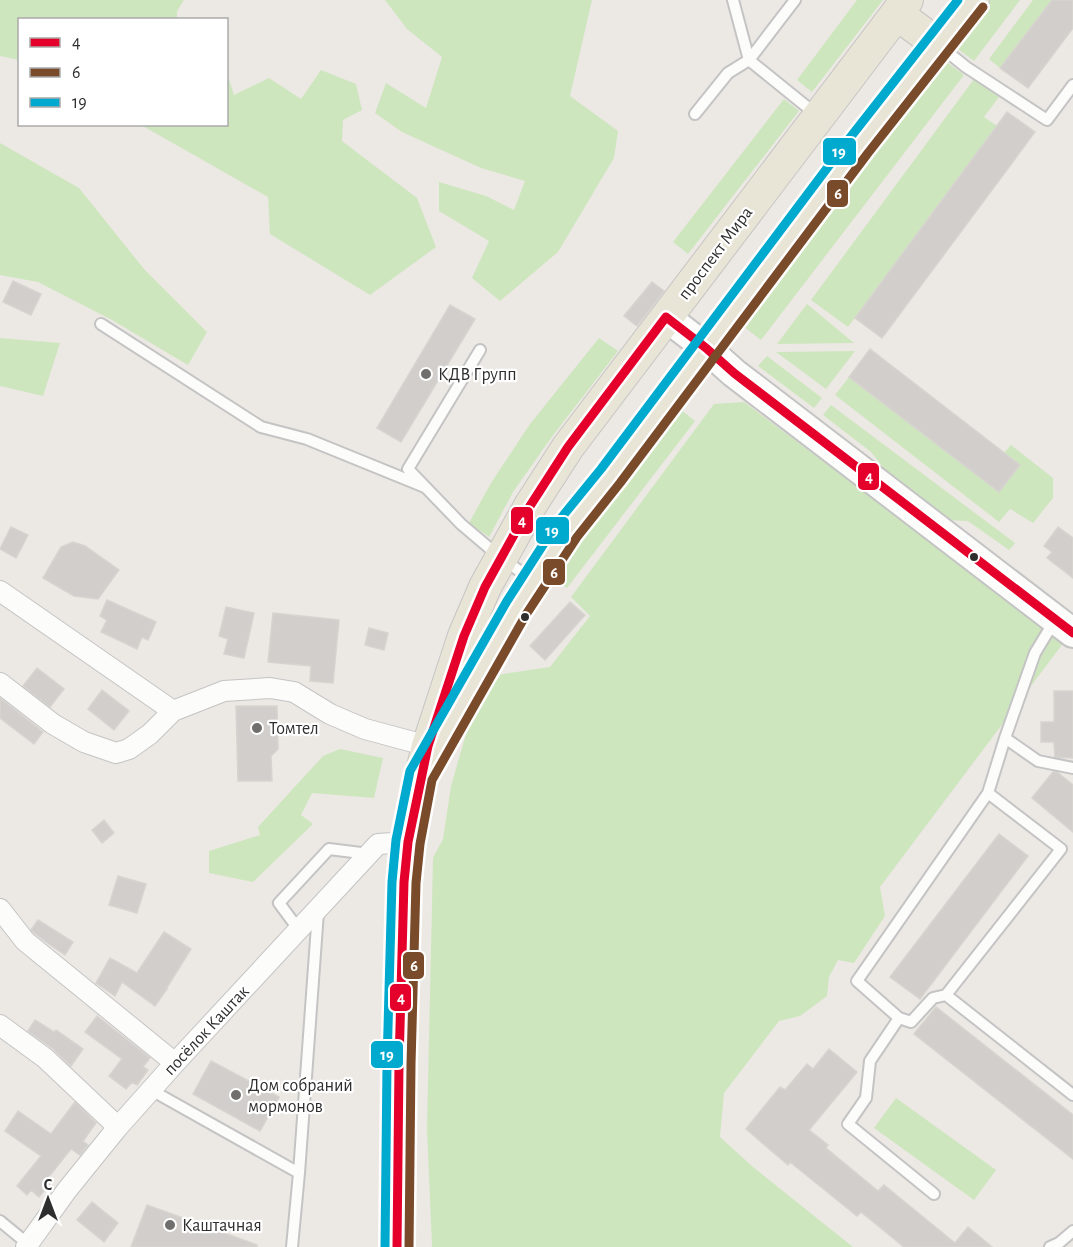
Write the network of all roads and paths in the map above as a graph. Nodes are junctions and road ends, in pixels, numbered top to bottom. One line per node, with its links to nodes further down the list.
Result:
1 (733, 0): 6 (lane)
2 (795, 0): 6 (lane)
3 (973, 0): 5 (main road, проспект Мира)
4 (902, 7): 5 (main road); 9 (main road, проспект Мира)
5 (939, 45): 7 (lane); 12 (main road, проспект Мира)
6 (749, 60): 8 (lane); 9 (lane)
7 (1073, 85)
8 (695, 114)
9 (819, 116): 10 (main road, проспект Мира)
10 (666, 317): 12 (street); 15 (main road, проспект Мира)
11 (101, 324): 14 (lane)
12 (706, 348): 16 (main road, проспект Мира); 18 (street)
13 (480, 350): 14 (lane)
14 (425, 487): 15 (lane)
15 (501, 558): 16 (lane); 22 (main road, проспект Мира)
16 (534, 581): 22 (main road, проспект Мира)
17 (0, 591): 20 (street)
18 (1069, 629): 21 (lane)
19 (0, 683): 20 (street)
20 (173, 711): 22 (street)
21 (1005, 738): 23 (lane); 24 (lane)
22 (424, 761): 25 (main road, проспект Мира)
23 (1073, 768)
24 (988, 793): 30 (lane); 31 (lane)
25 (408, 842): 26 (street, посёлок Каштак); 43 (main road, проспект Мира)
26 (370, 854): 28 (street, посёлок Каштак); 29 (lane)
27 (0, 909): 33 (street)
28 (318, 910): 29 (street, посёлок Каштак); 37 (lane)
29 (299, 930): 33 (street, посёлок Каштак)
30 (946, 995): 31 (lane); 35 (lane)
31 (899, 1018): 38 (lane)
32 (0, 1025): 36 (street)
33 (175, 1063): 34 (street, посёлок Каштак)
34 (151, 1090): 36 (street, посёлок Каштак); 37 (lane)
35 (1073, 1095)
36 (118, 1127): 41 (street, посёлок Каштак)
37 (299, 1173): 42 (lane)
38 (934, 1194)
39 (0, 1221): 41 (lane)
40 (1073, 1231): 44 (lane)
41 (27, 1246)
42 (292, 1247)
43 (397, 1247)
44 (1050, 1247)

